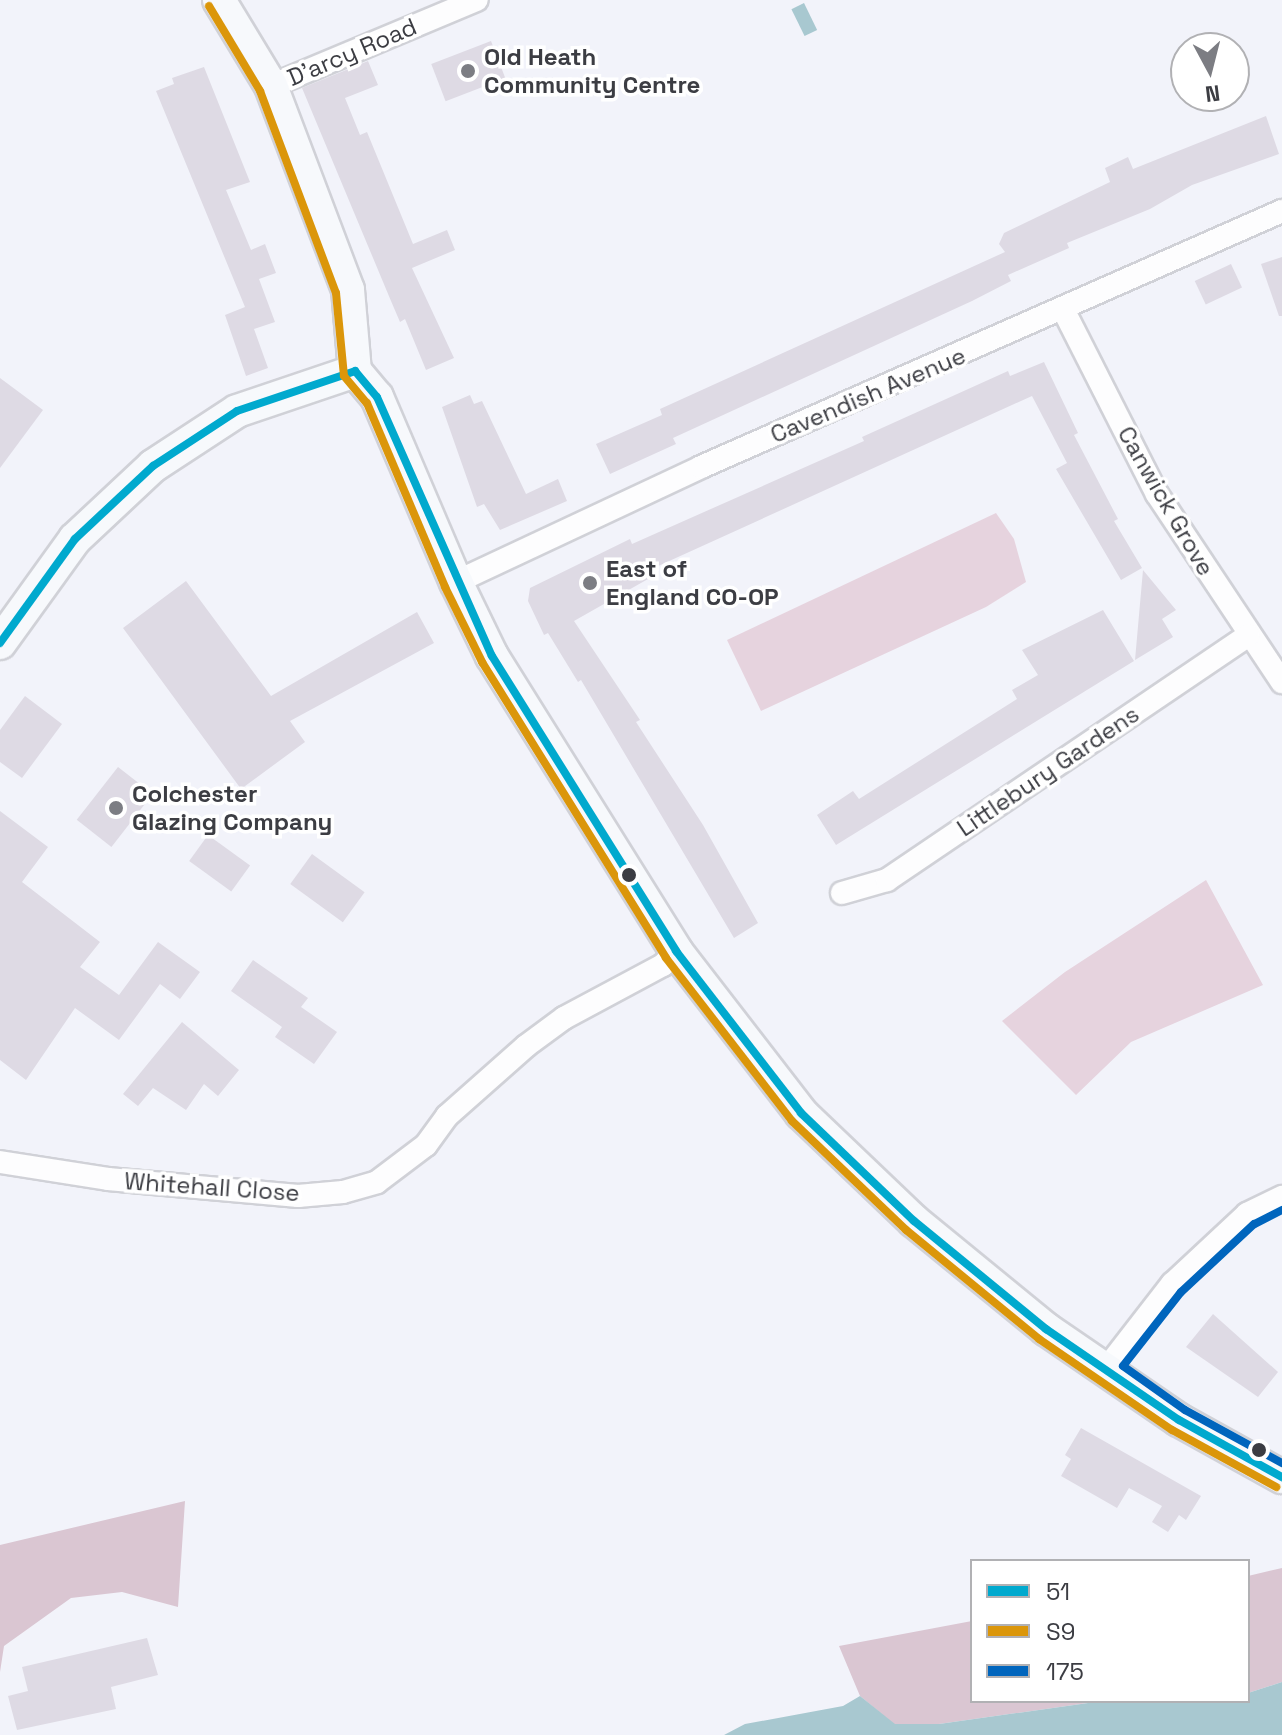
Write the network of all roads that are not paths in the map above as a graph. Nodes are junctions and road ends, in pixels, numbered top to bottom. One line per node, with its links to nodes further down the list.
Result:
1 (219, 0): 3 (street)
2 (477, 0): 3 (street, D'arcy Road)
3 (271, 86): 6 (street)
4 (1282, 211): 5 (street, Cavendish Avenue)
5 (1064, 311): 7 (street, Cavendish Avenue); 8 (street, Canwick Grove)
6 (355, 371): 7 (street); 9 (street)
7 (456, 582): 12 (street)
8 (1248, 636): 10 (street, Canwick Grove); 11 (street, Littlebury Gardens)
9 (0, 643)
10 (1282, 682)
11 (842, 893)
12 (676, 951): 13 (street, Whitehall Close); 15 (street)
13 (0, 1162)
14 (1282, 1197): 15 (street)
15 (1106, 1369): 16 (street)
16 (1282, 1477)

